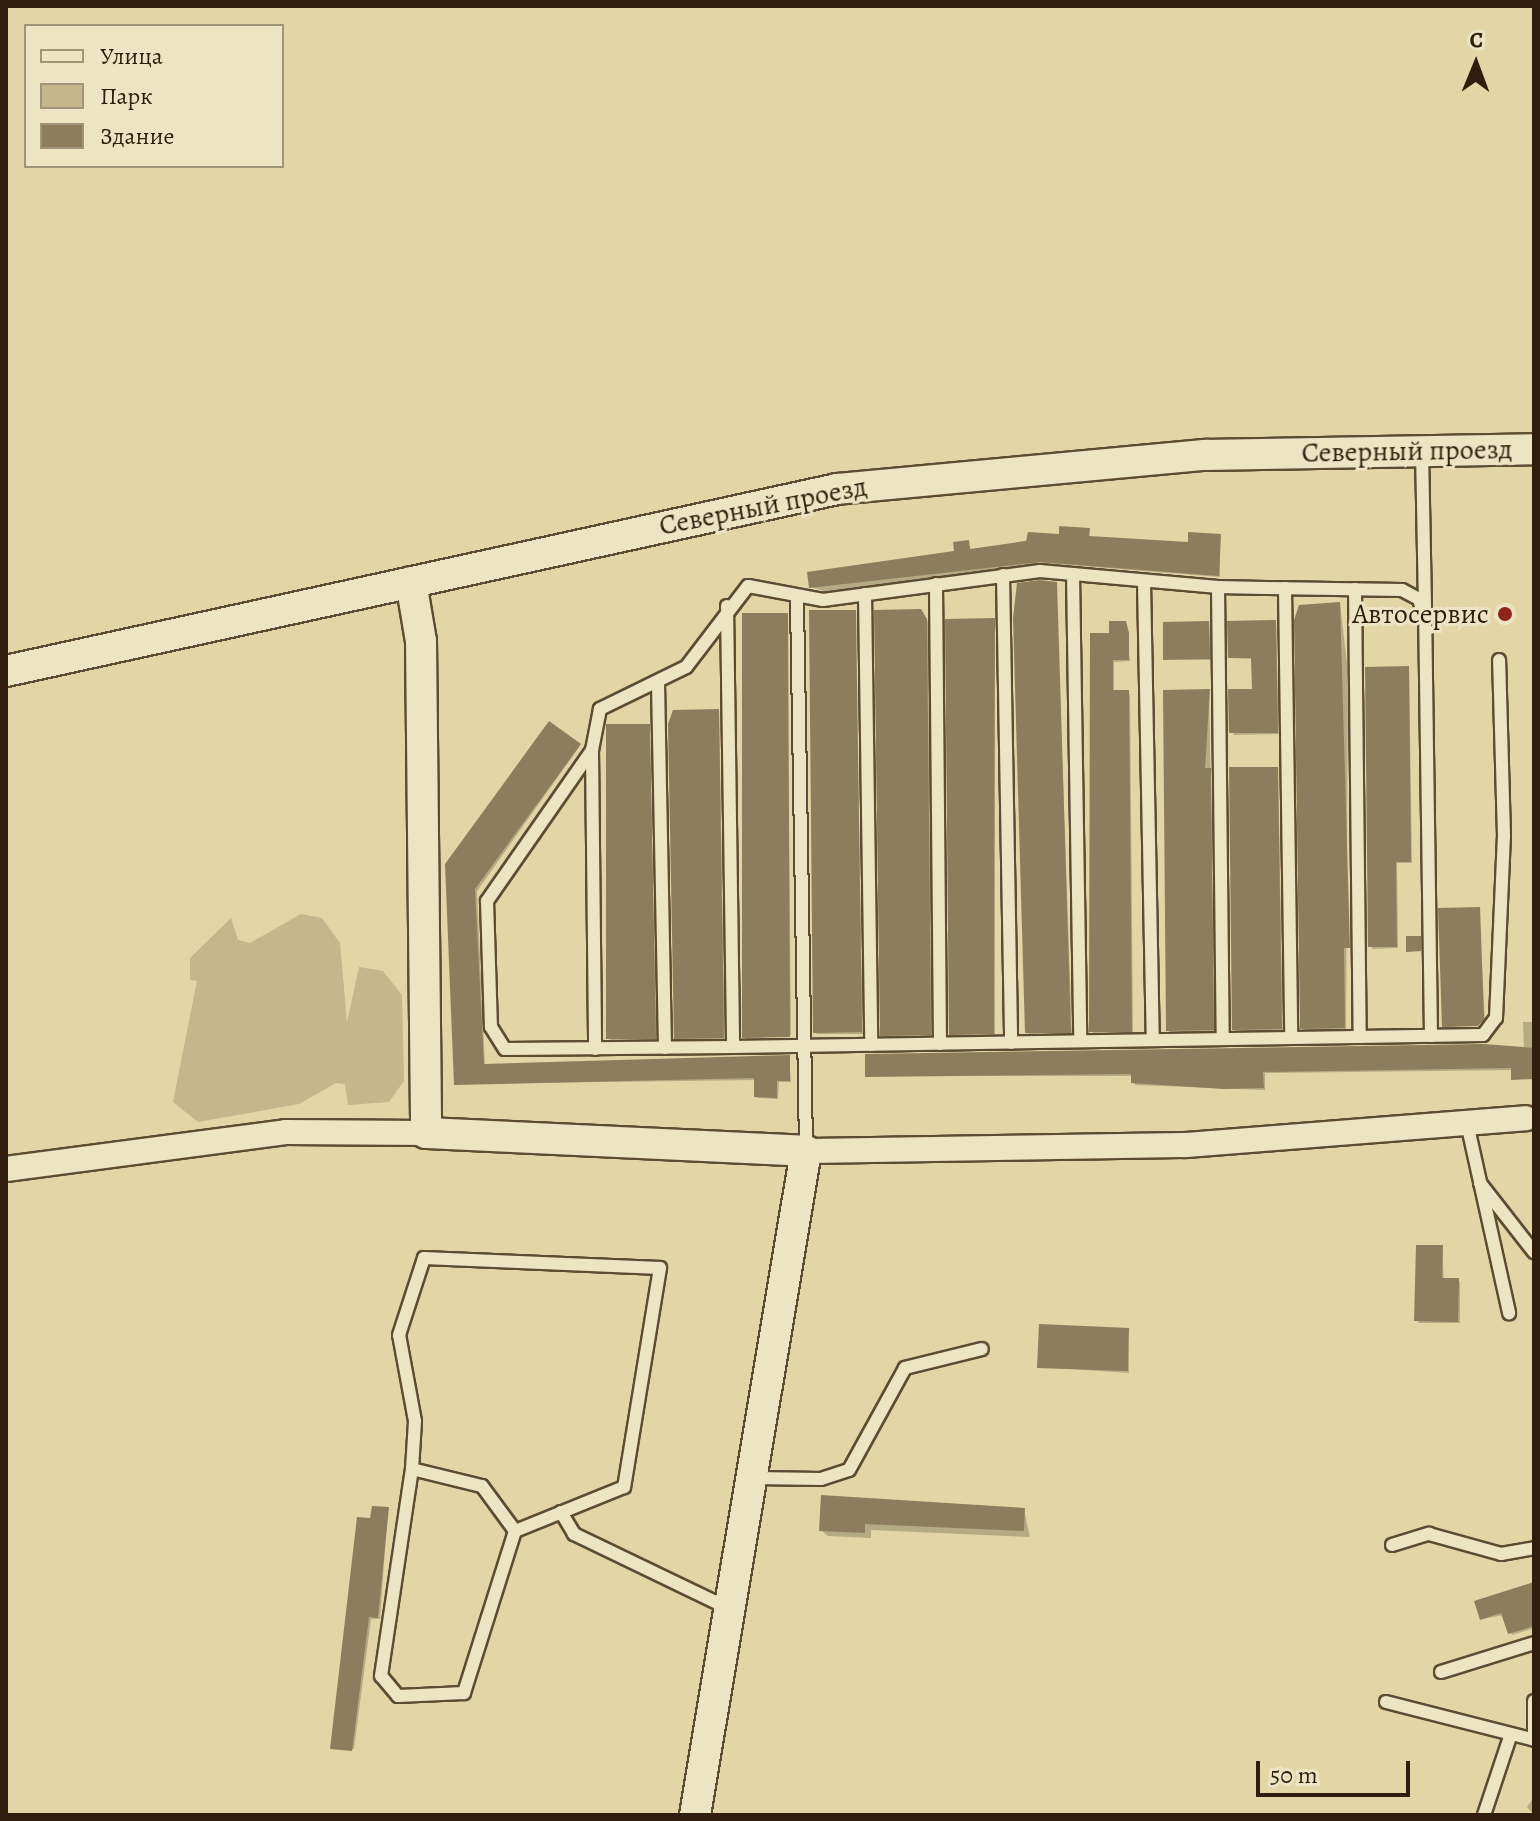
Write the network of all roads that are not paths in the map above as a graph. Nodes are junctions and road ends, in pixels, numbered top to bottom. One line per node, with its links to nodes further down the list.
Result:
1 (1422, 449): 2 (street, Северный проезд); 5 (street, Северный проезд); 14 (lane)
2 (1534, 449)
3 (1073, 574): 4 (lane); 6 (lane); 24 (lane)
4 (1003, 575): 7 (lane); 25 (lane)
5 (411, 582): 16 (street, Северный проезд); 34 (street)
6 (1144, 582): 8 (lane); 23 (lane)
7 (936, 584): 11 (lane); 26 (lane)
8 (1218, 587): 9 (lane); 22 (lane)
9 (1285, 588): 10 (lane); 21 (lane)
10 (1355, 589): 14 (lane); 20 (lane)
11 (865, 594): 12 (lane); 27 (lane)
12 (797, 600): 13 (lane); 28 (lane)
13 (727, 606): 17 (lane); 29 (lane)
14 (1425, 619): 19 (lane)
15 (1499, 660): 19 (lane)
16 (6, 671)
17 (658, 683): 18 (lane); 30 (lane)
18 (592, 750): 31 (lane); 31 (lane)
19 (1431, 1036): 20 (lane)
20 (1360, 1037): 21 (lane)
21 (1291, 1038): 22 (lane)
22 (1223, 1039): 23 (lane)
23 (1153, 1040): 24 (lane)
24 (1080, 1041): 25 (lane)
25 (1011, 1043): 26 (lane)
26 (940, 1044): 27 (lane)
27 (871, 1045): 28 (lane)
28 (804, 1046): 29 (lane); 35 (lane)
29 (733, 1047): 30 (lane)
30 (665, 1048): 31 (lane)
31 (595, 1049)
32 (1530, 1118): 33 (street)
33 (1467, 1123): 35 (street); 37 (lane)
34 (426, 1133): 35 (street); 36 (street)
35 (806, 1151): 42 (street)
36 (6, 1169)
37 (1476, 1173): 38 (lane); 39 (lane)
38 (1534, 1252)
39 (1509, 1313)
40 (982, 1349): 42 (lane)
41 (412, 1469): 43 (lane); 44 (lane); 44 (lane)
42 (753, 1478): 47 (street)
43 (561, 1512): 44 (lane); 47 (lane)
44 (515, 1531)
45 (1392, 1545): 46 (lane)
46 (1534, 1548)
47 (731, 1609): 54 (street)
48 (1534, 1643): 49 (lane)
49 (1441, 1672)
50 (1534, 1701): 53 (lane)
51 (1386, 1702): 52 (lane)
52 (1511, 1734): 53 (lane); 55 (lane)
53 (1532, 1740)
54 (695, 1815)
55 (1484, 1815)

